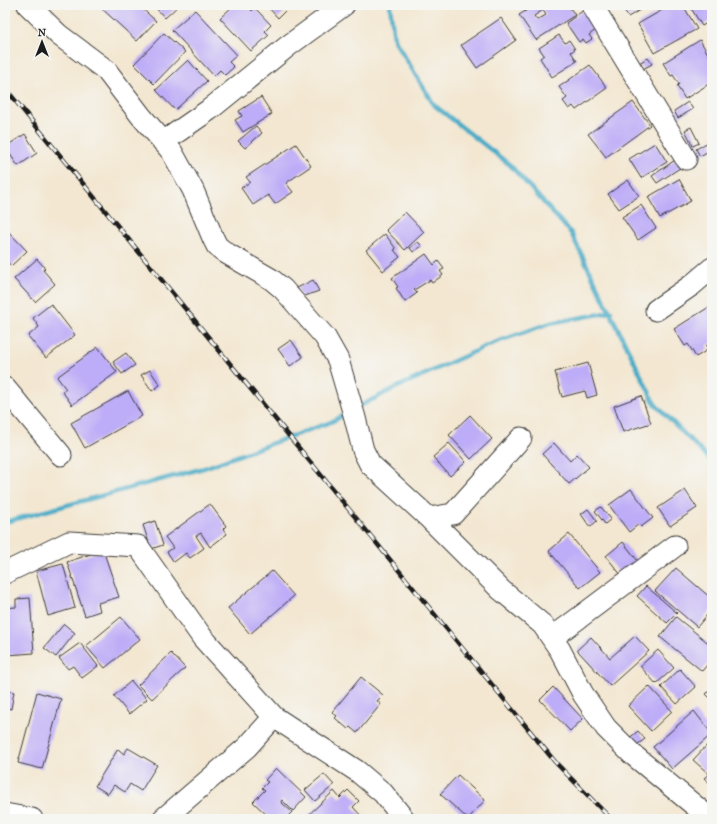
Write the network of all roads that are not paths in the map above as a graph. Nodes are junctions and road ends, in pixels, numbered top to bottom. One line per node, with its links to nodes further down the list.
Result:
1 (344, 5): 4 (street)
2 (592, 5): 5 (street)
3 (41, 9): 4 (street)
4 (163, 142): 11 (street)
5 (686, 158)
6 (712, 268): 7 (street)
7 (656, 310)
8 (5, 388): 10 (street)
9 (521, 438): 11 (street)
10 (62, 455)
11 (429, 518): 14 (street)
12 (675, 546): 14 (street)
13 (5, 573): 15 (street)
14 (552, 638): 20 (street)
15 (274, 717): 18 (street); 19 (street)
16 (5, 814): 17 (street)
17 (32, 819)
18 (163, 819)
19 (404, 819)
20 (711, 819)

